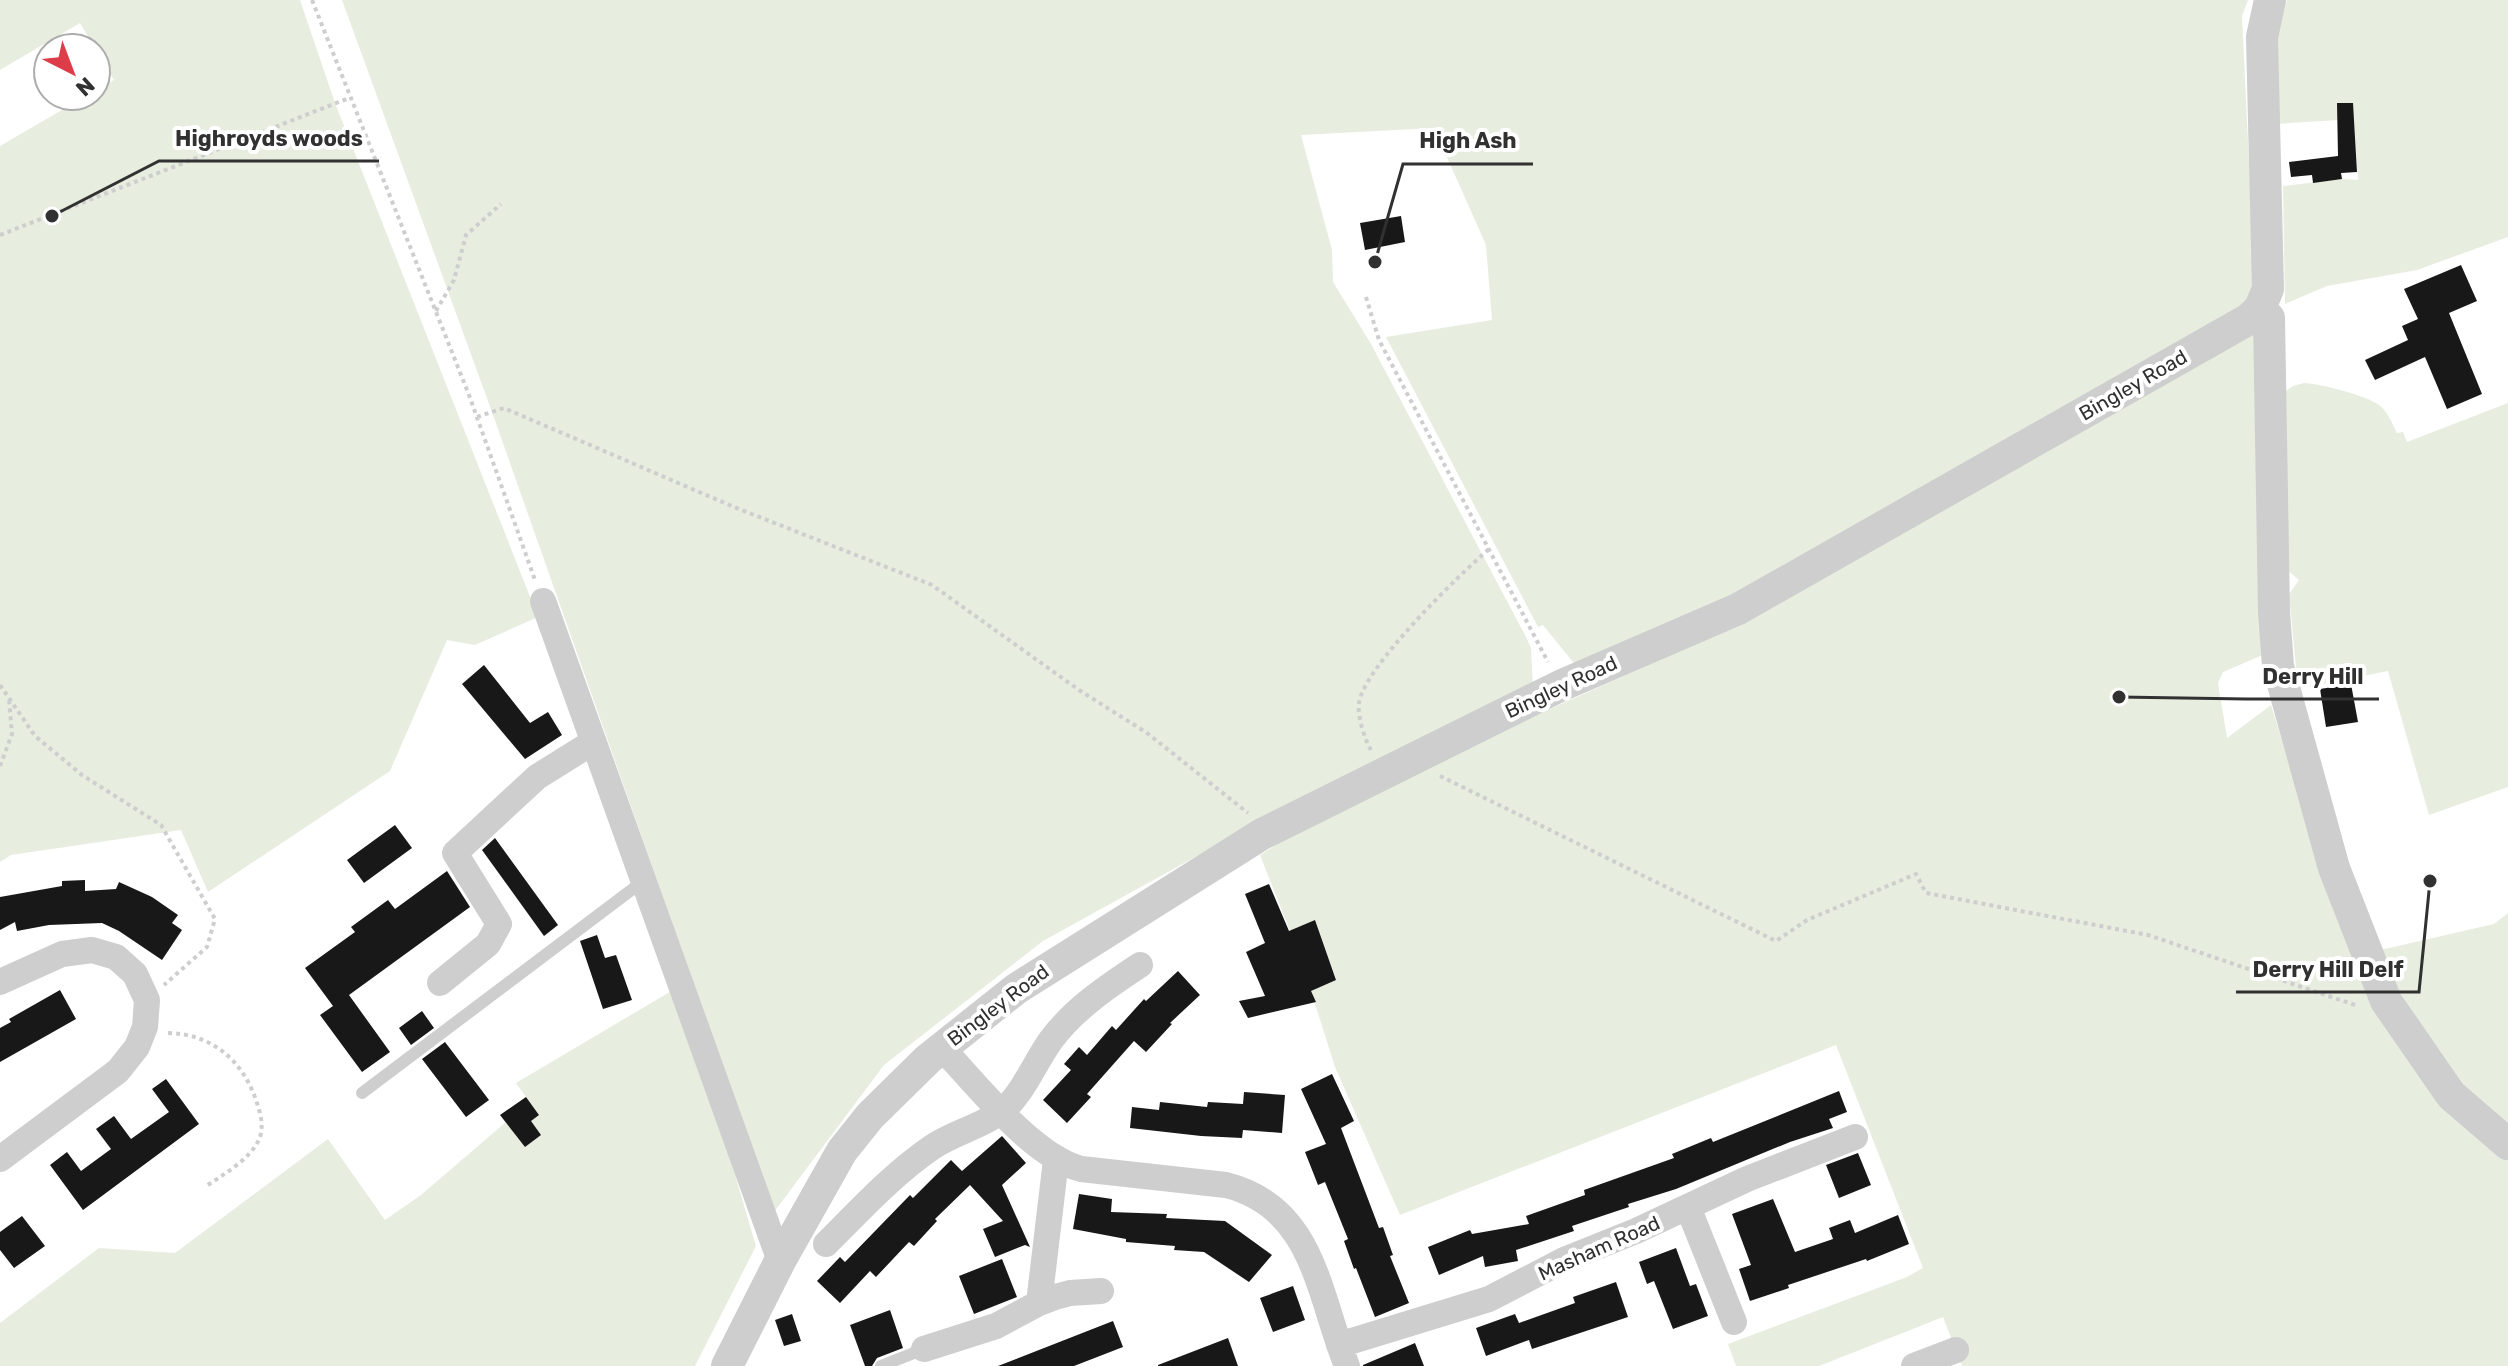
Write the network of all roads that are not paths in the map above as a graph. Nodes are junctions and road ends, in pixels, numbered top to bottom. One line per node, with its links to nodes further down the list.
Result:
1 (2270, 0): 2 (street)
2 (2260, 308): 9 (street, Bingley Road); 13 (street)
3 (543, 601): 4 (street)
4 (593, 742): 5 (street); 8 (street)
5 (642, 882): 10 (lane); 18 (street)
6 (1140, 965): 11 (street)
7 (0, 982): 14 (street)
8 (440, 983)
9 (942, 1048): 11 (street); 18 (street, Bingley Road)
10 (362, 1093)
11 (1002, 1111): 15 (street); 17 (street)
12 (1855, 1137): 16 (street, Masham Road)
13 (2508, 1144)
14 (0, 1159)
15 (1056, 1160): 20 (street); 24 (street)
16 (1688, 1207): 21 (street); 24 (street, Masham Road)
17 (826, 1244)
18 (780, 1261): 25 (street, Bingley Road)
19 (1101, 1291): 20 (street)
20 (1039, 1303): 22 (street)
21 (1734, 1322)
22 (924, 1349): 26 (lane)
23 (1956, 1350): 27 (street)
24 (1343, 1356)
25 (727, 1366)
26 (881, 1366)
27 (1914, 1366)

